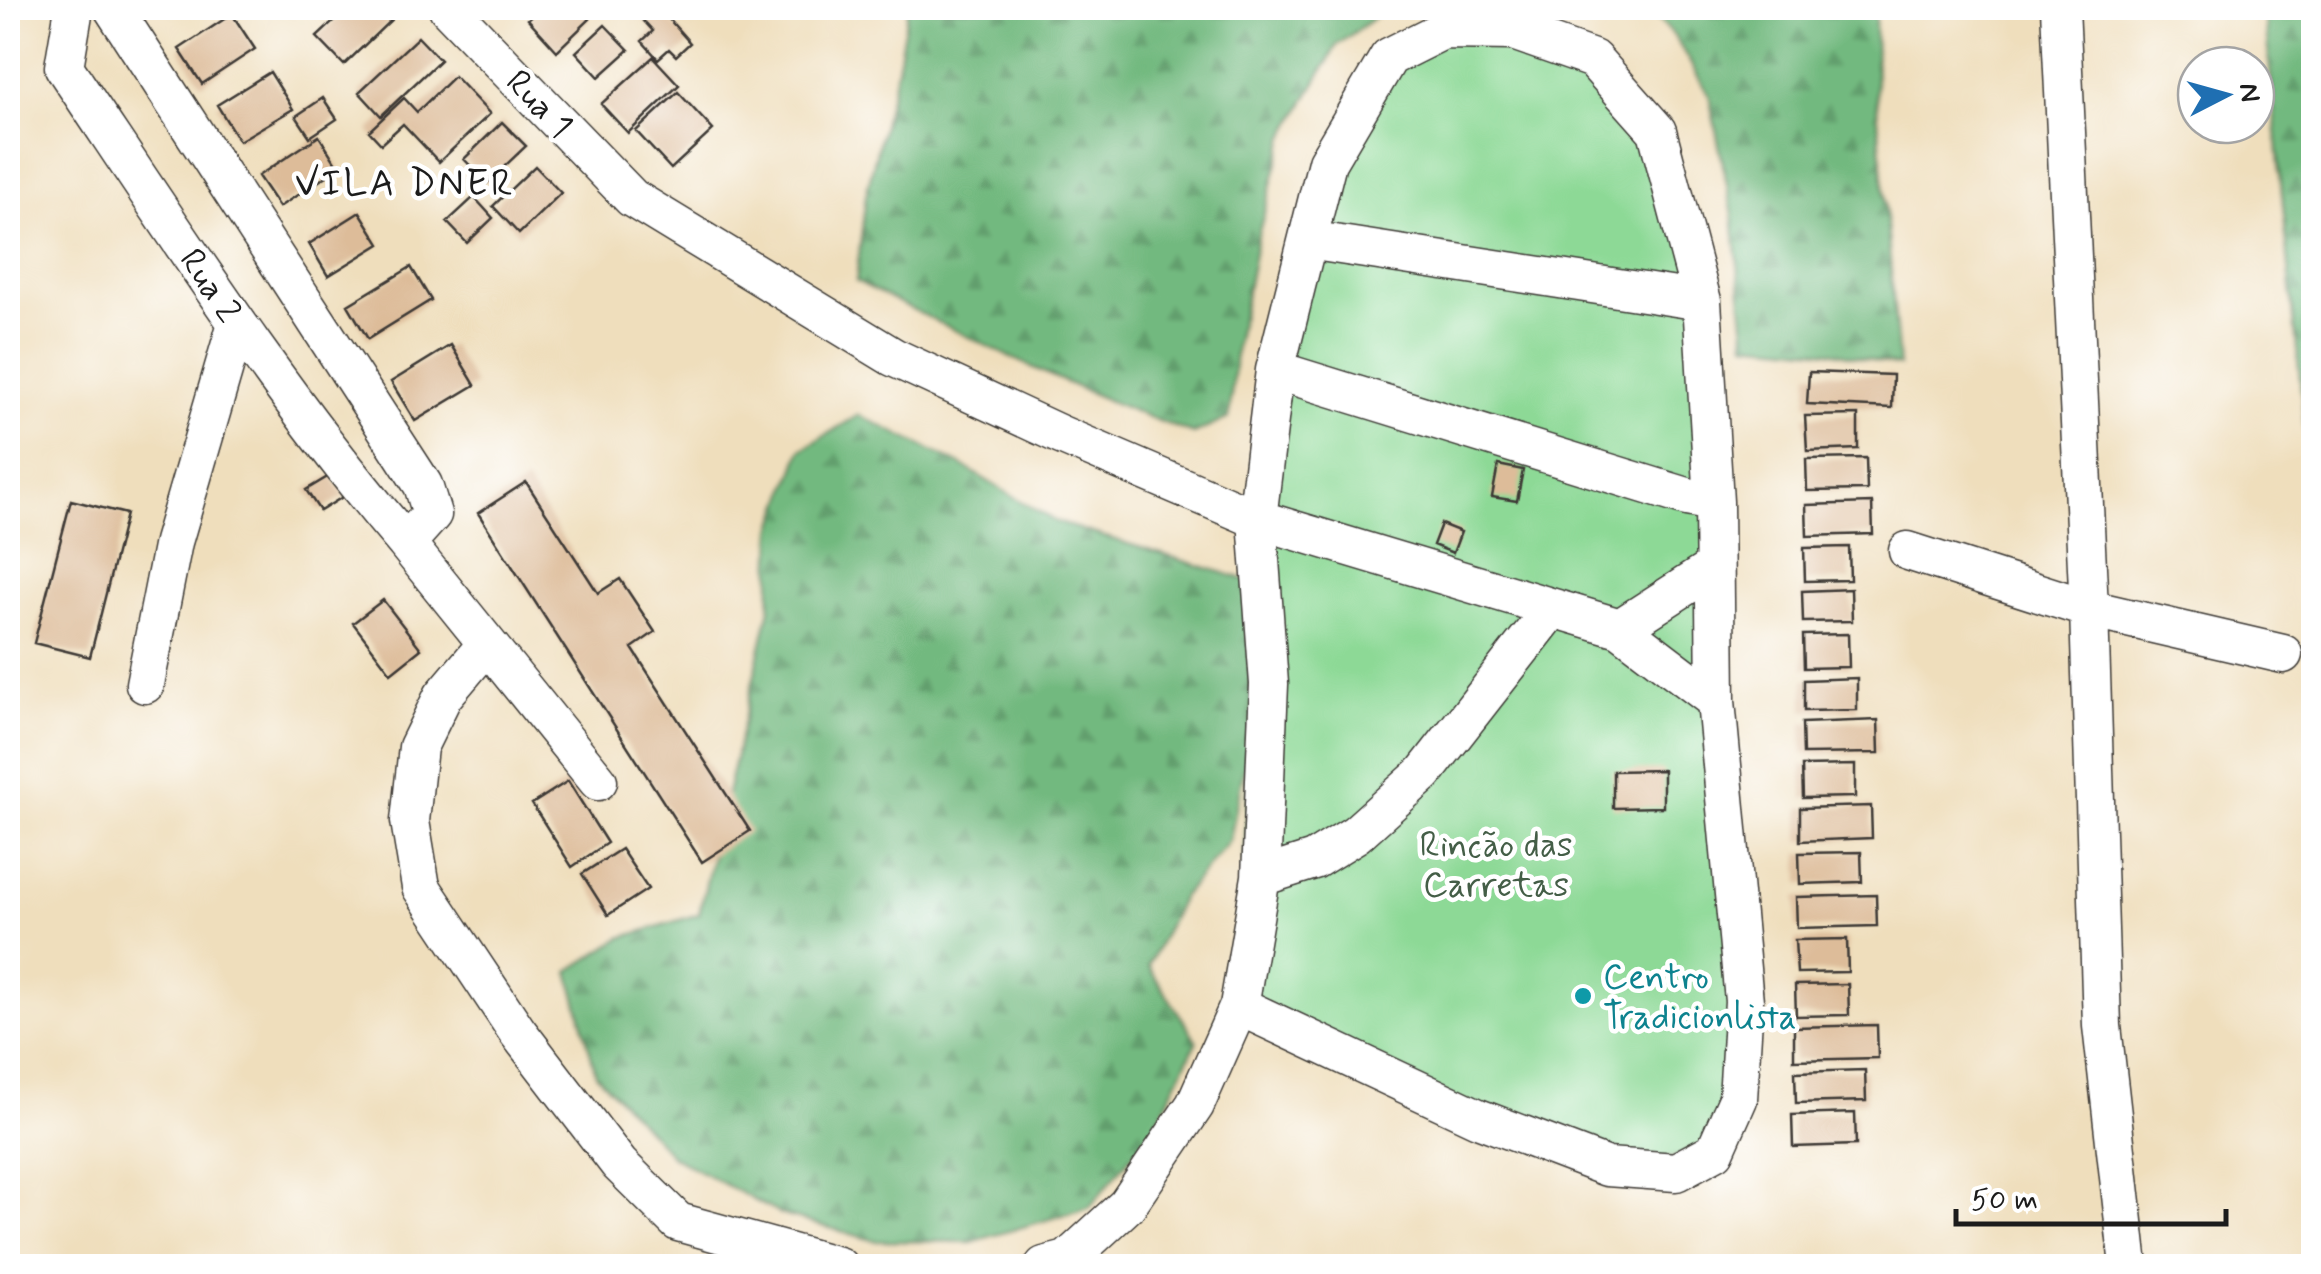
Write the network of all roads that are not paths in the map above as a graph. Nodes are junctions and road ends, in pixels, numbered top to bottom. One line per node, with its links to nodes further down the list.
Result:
1 (74, 8): 7 (street, Rua 2)
2 (113, 8): 11 (street, Rua 2)
3 (448, 8): 10 (street, Rua 1)
4 (2060, 8): 15 (street)
5 (1308, 240): 6 (street); 6 (street); 8 (street)
6 (1702, 300): 9 (street)
7 (237, 323): 11 (street, Rua 2); 19 (street)
8 (1276, 370): 9 (street); 10 (street)
9 (1714, 502): 13 (street)
10 (1257, 519): 14 (street, Rua 1); 22 (street)
11 (406, 543): 17 (street, Rua 2)
12 (1908, 551): 15 (street)
13 (1713, 568): 16 (street); 20 (street)
14 (1553, 608): 16 (street, Rua 1); 22 (street)
15 (2089, 610): 18 (street); 26 (street)
16 (1620, 628): 20 (street)
17 (487, 644): 21 (street, Rua 2); 24 (street)
18 (2284, 654)
19 (145, 684)
20 (1716, 701): 23 (street)
21 (598, 781)
22 (1261, 877): 23 (street)
23 (1239, 1006): 25 (street)
24 (838, 1266)
25 (1044, 1266)
26 (2129, 1266)

